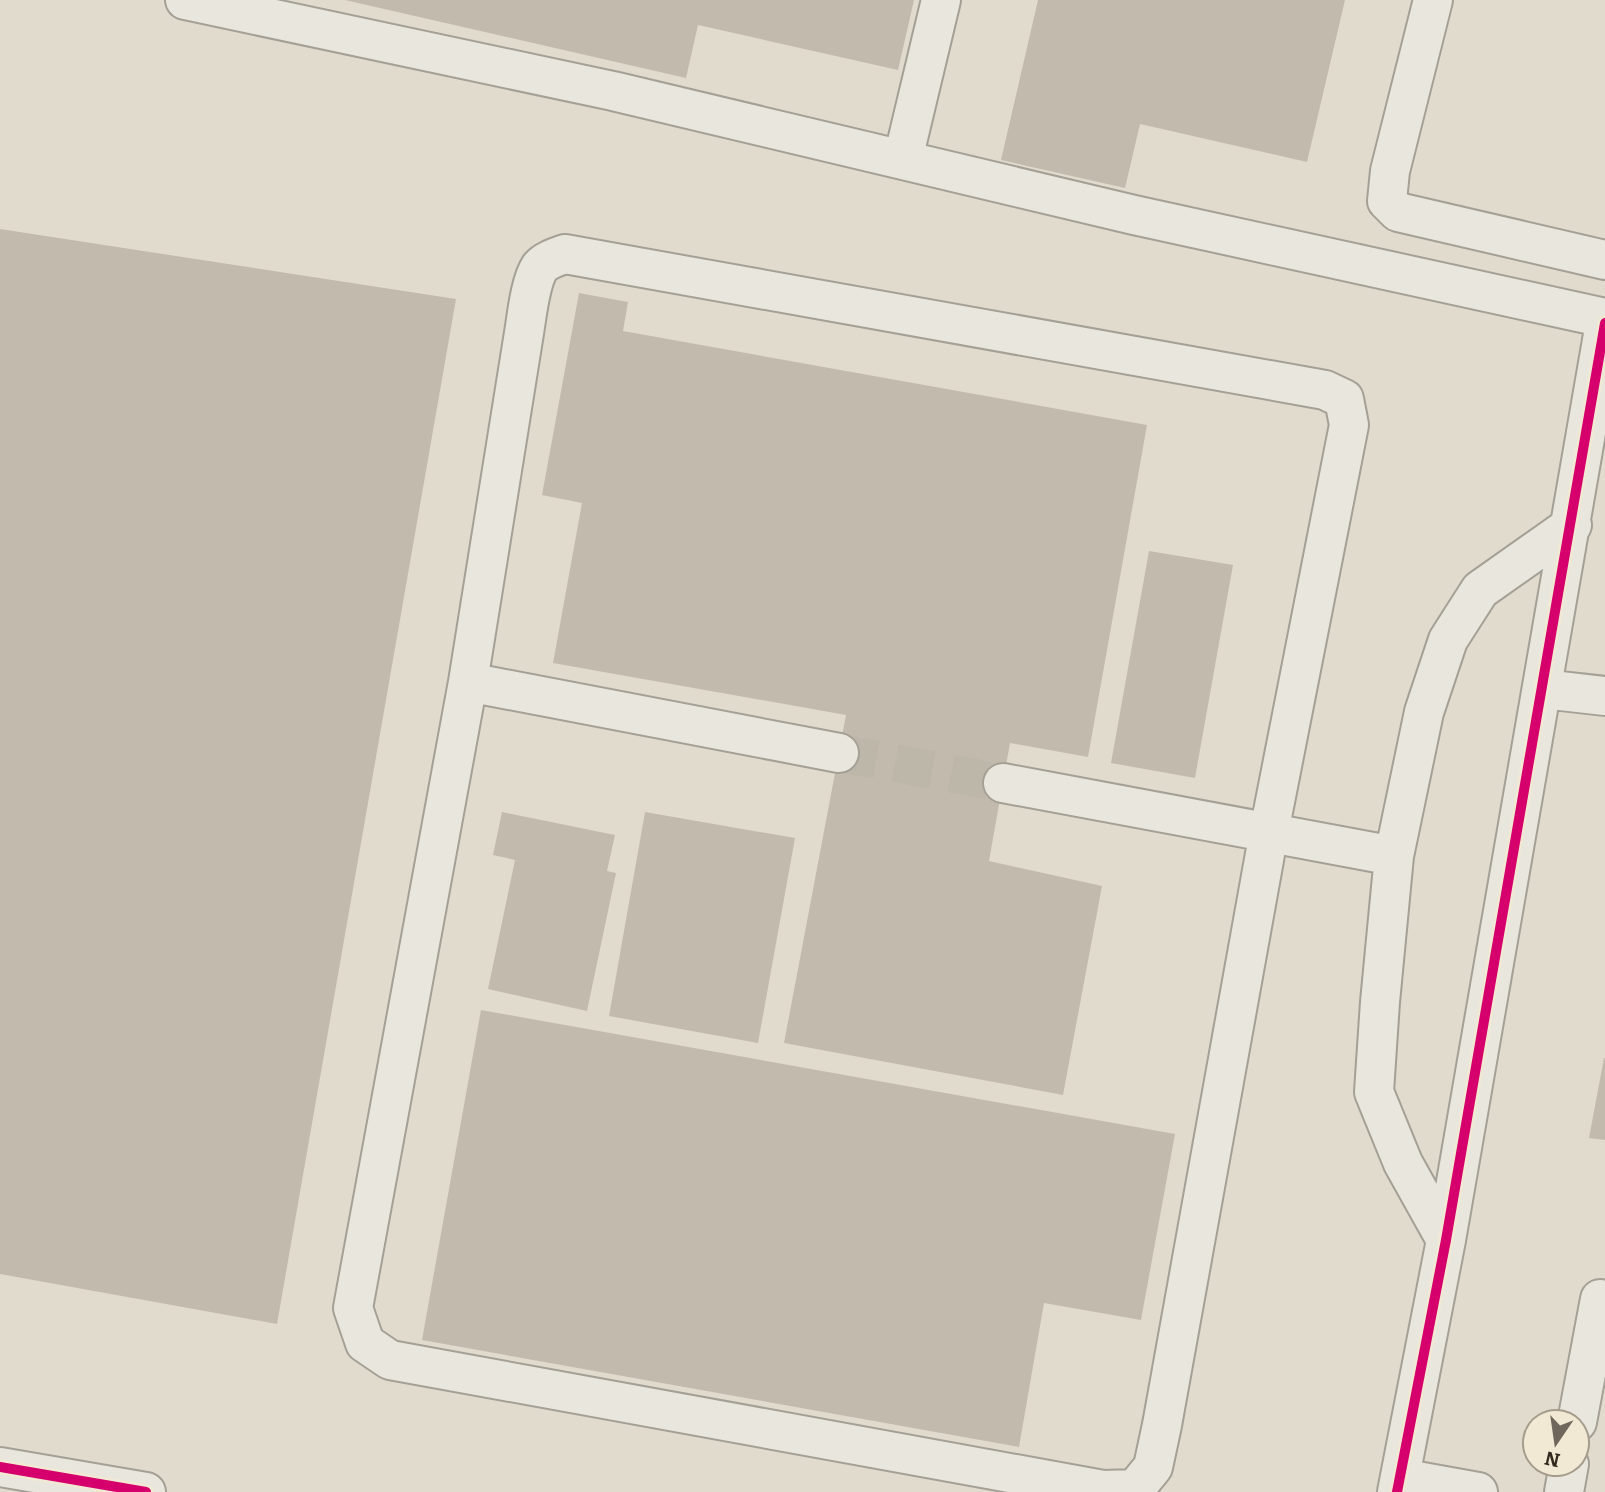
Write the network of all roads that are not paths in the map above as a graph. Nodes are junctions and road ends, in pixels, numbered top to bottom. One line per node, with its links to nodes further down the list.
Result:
1 (185, 0): 4 (street)
2 (940, 0): 4 (street)
3 (1433, 0): 5 (street)
4 (903, 159): 6 (street)
5 (1605, 260)
6 (1605, 321): 7 (street)
7 (1572, 525): 9 (street); 14 (street)
8 (468, 682): 11 (street); 13 (street); 13 (street)
9 (1543, 689): 10 (street); 15 (street)
10 (1605, 696)
11 (839, 754)
12 (1003, 783): 13 (street)
13 (1269, 832): 14 (street)
14 (1394, 856): 15 (street)
15 (1447, 1240): 19 (street)
16 (1600, 1299): 17 (street)
17 (1580, 1408)
18 (0, 1467): 20 (street)
19 (1399, 1485): 21 (street)
20 (146, 1492)
21 (1478, 1492)

